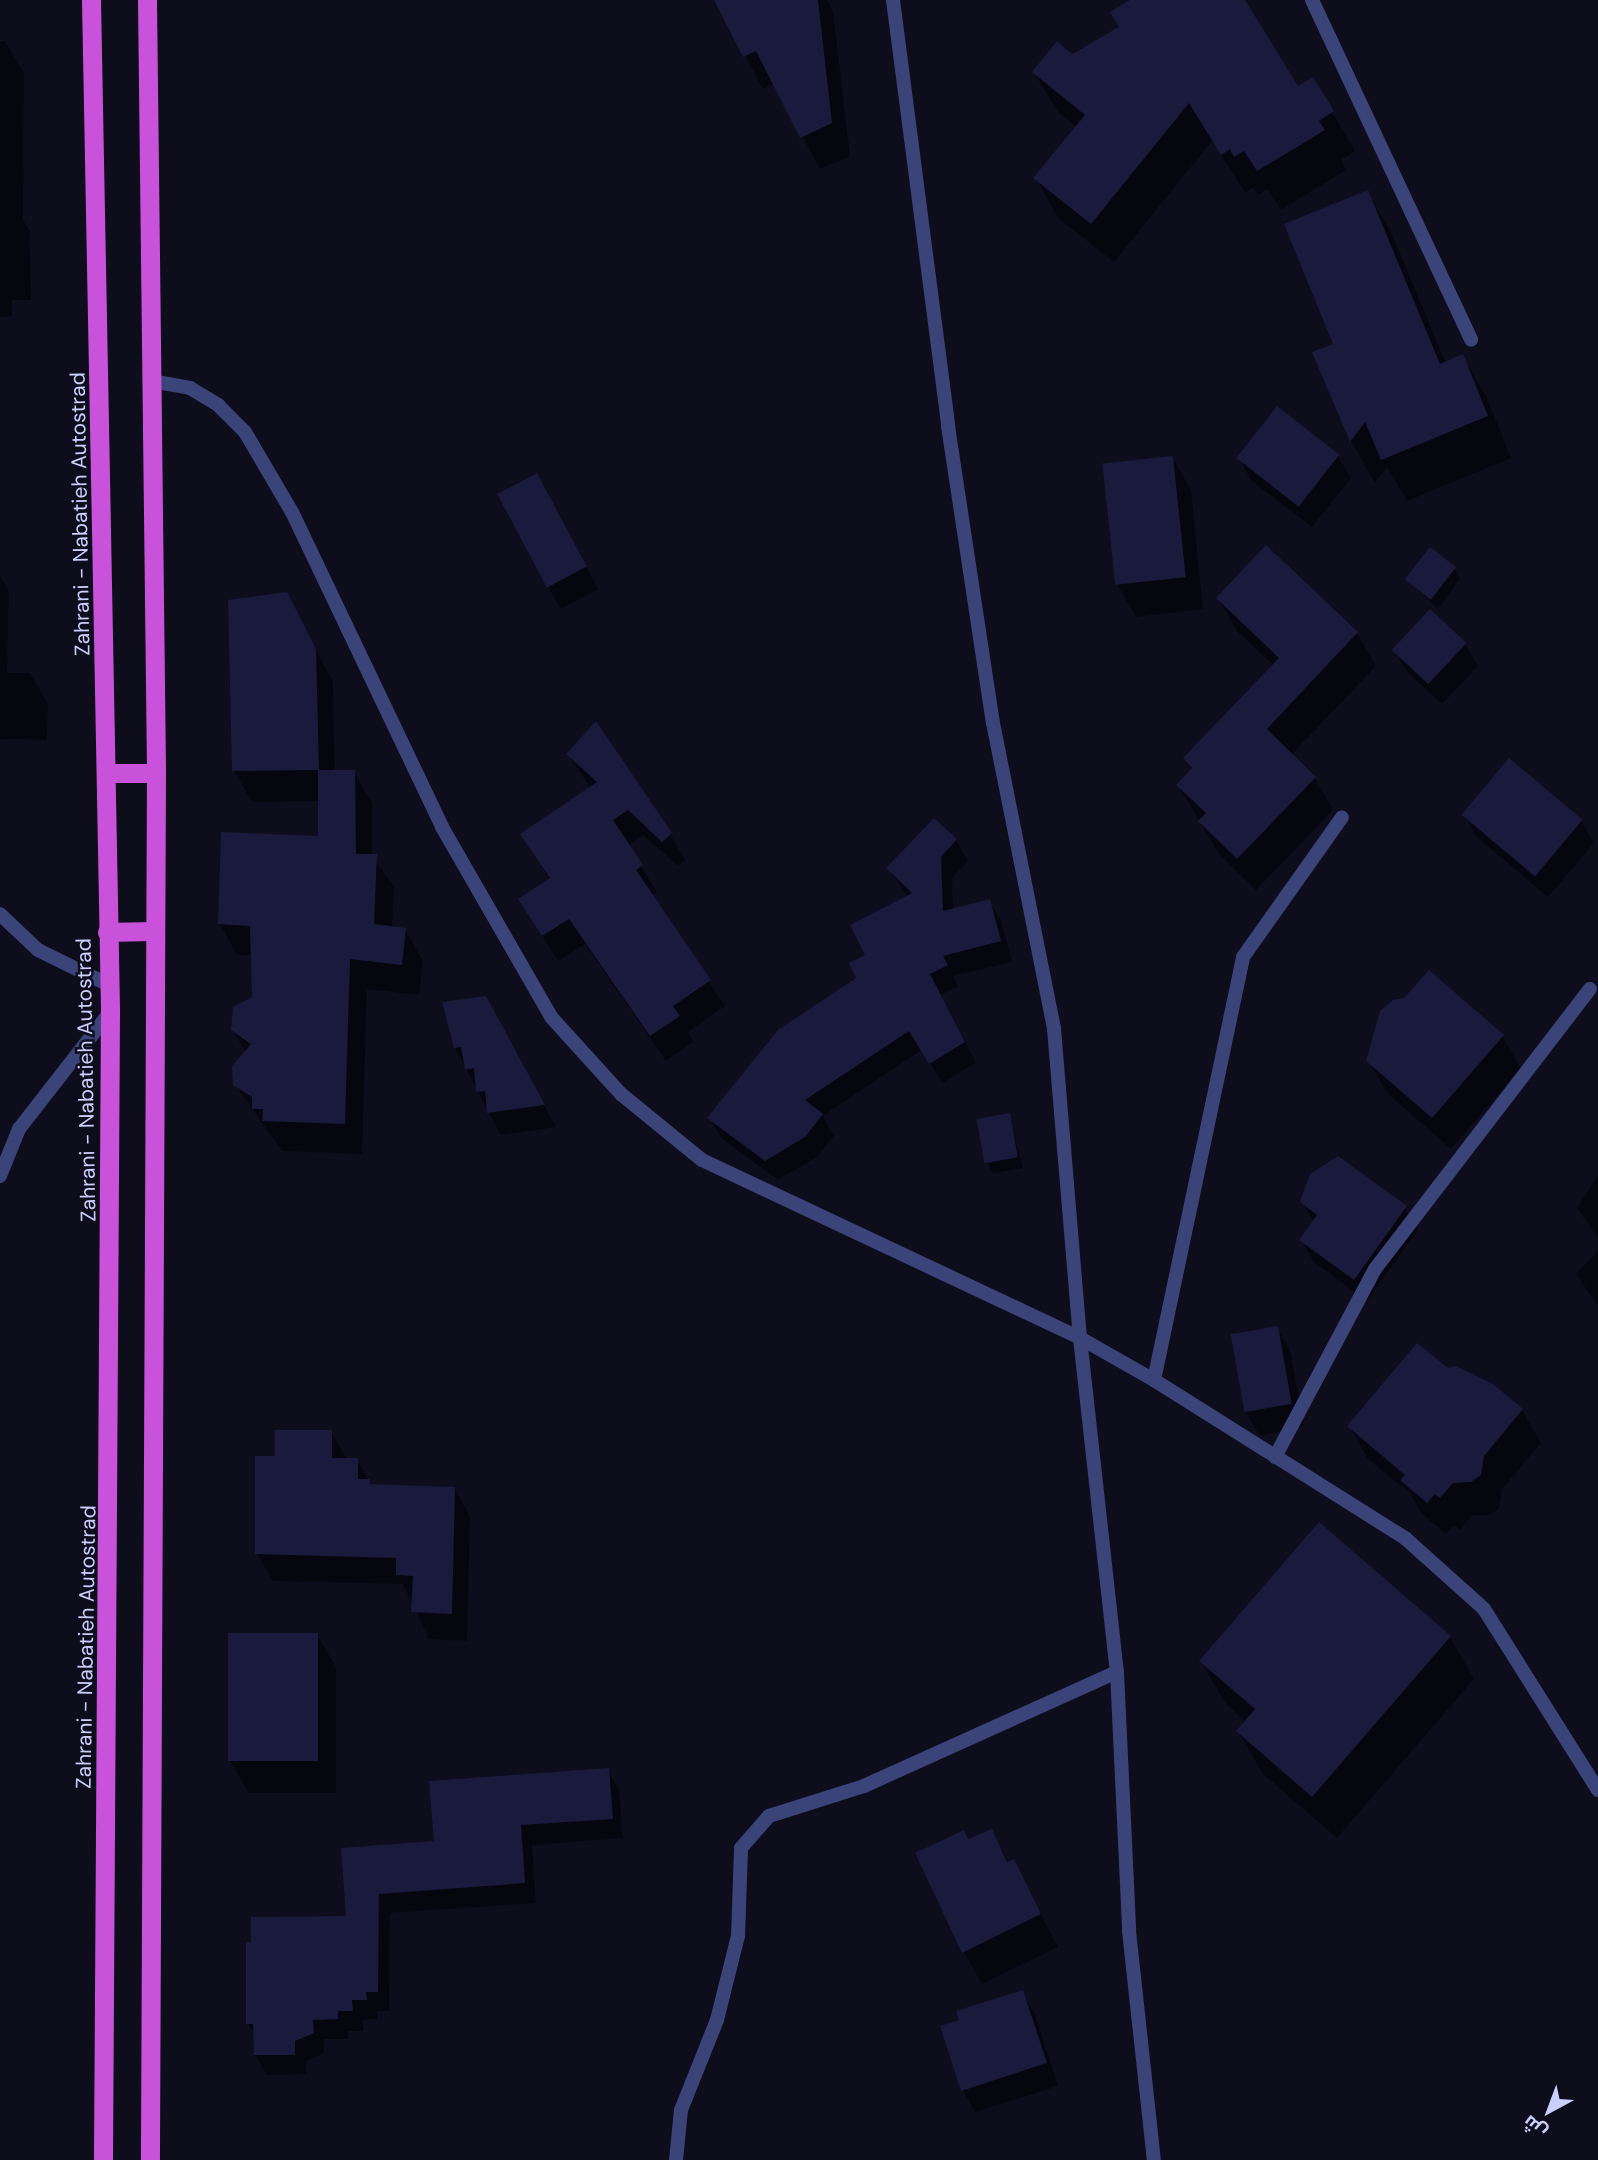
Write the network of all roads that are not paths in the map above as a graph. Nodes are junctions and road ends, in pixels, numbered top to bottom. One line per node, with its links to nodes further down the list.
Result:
1 (92, 0): 7 (highway, Zahrani - Nabatieh Autostrad)
2 (148, 0): 6 (highway)
3 (892, 0): 17 (street)
4 (1312, 0): 5 (street)
5 (1471, 340)
6 (151, 381): 8 (highway); 17 (street)
7 (108, 773): 8 (highway); 12 (highway, Zahrani - Nabatieh Autostrad)
8 (156, 773): 11 (highway)
9 (1342, 817): 18 (street)
10 (0, 914): 13 (street)
11 (152, 931): 12 (highway); 23 (highway)
12 (107, 932): 13 (highway, Zahrani - Nabatieh Autostrad)
13 (109, 985): 15 (highway, Zahrani - Nabatieh Autostrad)
14 (1590, 989): 19 (street)
15 (110, 1012): 16 (street); 22 (highway, Zahrani - Nabatieh Autostrad)
16 (0, 1176)
17 (1080, 1338): 18 (street); 20 (street)
18 (1154, 1380): 19 (street)
19 (1275, 1457): 21 (street)
20 (1117, 1672): 24 (street); 25 (street)
21 (1598, 1790)
22 (103, 2160)
23 (150, 2160)
24 (676, 2160)
25 (1154, 2160)

